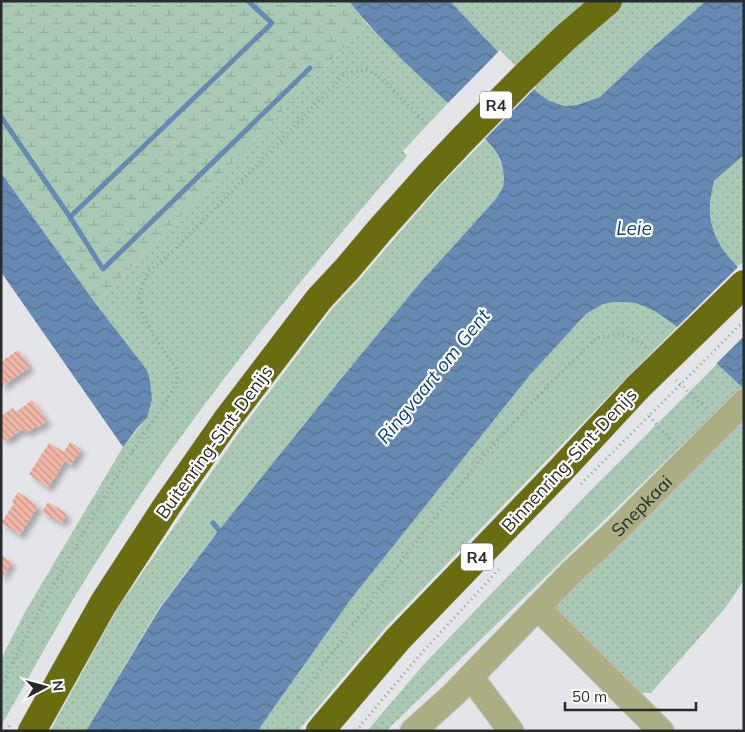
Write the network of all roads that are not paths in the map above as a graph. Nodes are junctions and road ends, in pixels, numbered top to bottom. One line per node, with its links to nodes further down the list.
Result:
1 (608, 1): 6 (highway, Buitenring-Sint-Denijs / R4)
2 (744, 284): 7 (highway, Binnenring-Sint-Denijs / R4, bridge)
3 (744, 402): 4 (street, Snepkaai)
4 (538, 608): 5 (street, Snepkaai); 10 (street)
5 (471, 677): 8 (street, Snepkaai); 9 (street)
6 (32, 731)
7 (320, 731)
8 (413, 731)
9 (512, 731)
10 (661, 731)

